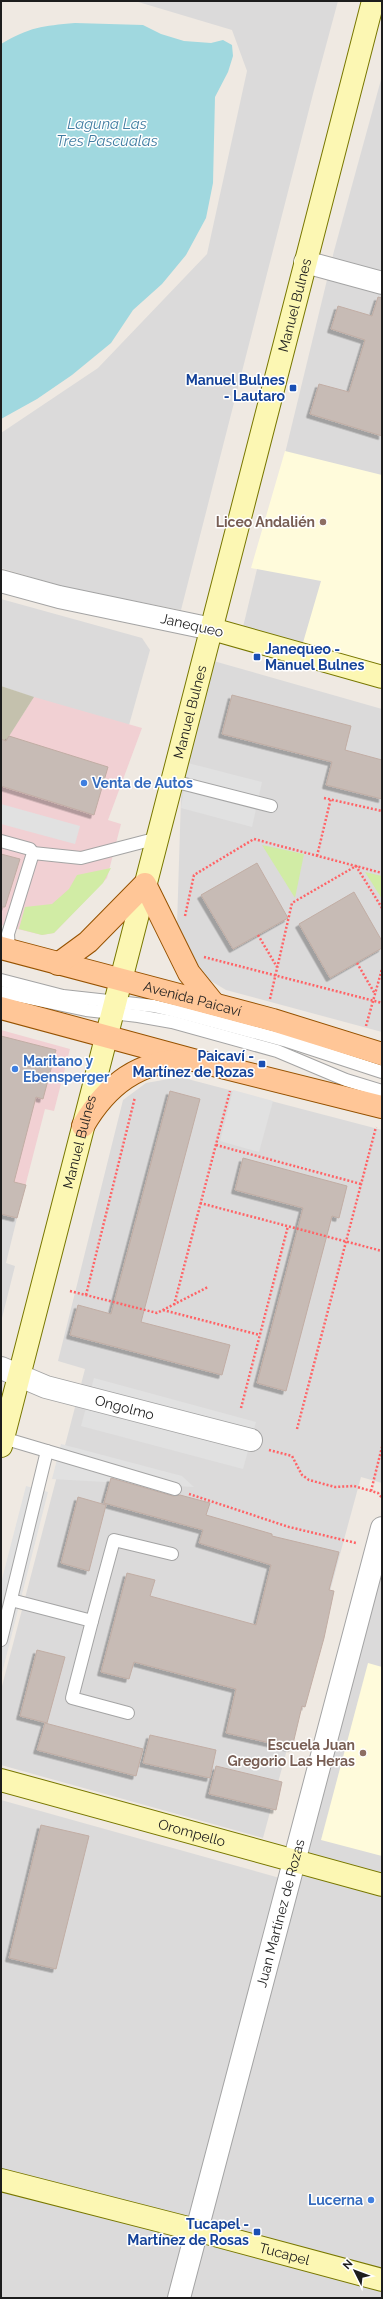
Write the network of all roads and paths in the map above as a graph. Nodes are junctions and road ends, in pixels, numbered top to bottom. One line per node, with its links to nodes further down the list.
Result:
1 (373, 1): 2 (main road, Manuel Bulnes)
2 (305, 262): 3 (street); 5 (main road, Manuel Bulnes)
3 (382, 283)
4 (1, 581): 5 (street, Janequeo)
5 (212, 629): 6 (main road, Janequeo); 7 (main road, Manuel Bulnes)
6 (382, 677)
7 (173, 781): 10 (lane); 12 (main road, Manuel Bulnes)
8 (324, 798): 9 (path)
9 (331, 798): 11 (path); 15 (path)
10 (271, 806)
11 (382, 811)
12 (158, 838): 14 (lane); 18 (main road, Manuel Bulnes)
13 (1, 841): 14 (lane)
14 (33, 853): 21 (lane)
15 (317, 856): 16 (path); 20 (path)
16 (356, 866): 17 (path); 19 (path); 26 (path)
17 (382, 873)
18 (145, 884): 25 (main road); 30 (main road, Manuel Bulnes); 35 (main road)
19 (382, 908)
20 (184, 919)
21 (6, 935): 25 (main road, Avenida Paicaví)
22 (258, 935): 26 (path)
23 (197, 955): 28 (path)
24 (357, 963): 32 (path)
25 (58, 964): 30 (main road, Avenida Paicaví)
26 (277, 967): 28 (path)
27 (382, 969): 32 (path)
28 (276, 975): 33 (path); 36 (path)
29 (1, 980): 38 (lane)
30 (121, 980): 35 (main road, Avenida Paicaví); 38 (main road, Manuel Bulnes)
31 (1, 992): 38 (lane)
32 (375, 994): 33 (path)
33 (373, 1000): 34 (path); 39 (path)
34 (382, 1003)
35 (214, 1004): 41 (main road, Avenida Paicaví)
36 (268, 1005)
37 (1, 1008): 40 (main road)
38 (114, 1008): 40 (main road, Manuel Bulnes); 43 (lane); 45 (lane)
39 (364, 1031)
40 (107, 1036): 42 (main road); 48 (main road, Manuel Bulnes)
41 (382, 1054)
42 (197, 1061): 47 (main road); 48 (main road)
43 (382, 1072)
44 (232, 1086): 49 (path)
45 (382, 1091)
46 (136, 1092): 57 (path)
47 (380, 1115): 50 (path)
48 (83, 1126): 61 (main road, Manuel Bulnes)
49 (216, 1145): 50 (path); 51 (path)
50 (361, 1184): 53 (path)
51 (200, 1203): 52 (path); 58 (path)
52 (288, 1226): 53 (path); 60 (path)
53 (346, 1242): 54 (path); 63 (path)
54 (382, 1251)
55 (208, 1287): 58 (path)
56 (70, 1291): 57 (path)
57 (86, 1295): 59 (path)
58 (174, 1305): 59 (path)
59 (163, 1310): 60 (path)
60 (260, 1335): 62 (path)
61 (10, 1372): 64 (street, Ongolmo); 65 (main road, Manuel Bulnes)
62 (241, 1408)
63 (297, 1429)
64 (251, 1440): 69 (path)
65 (2, 1442): 67 (lane)
66 (382, 1447): 69 (path)
67 (47, 1451): 68 (lane); 73 (lane)
68 (175, 1489): 71 (path)
69 (371, 1491): 70 (path)
70 (382, 1498)
71 (379, 1538): 78 (street, Juan Martínez de Rozas)
72 (172, 1554): 74 (lane)
73 (11, 1600): 74 (lane); 75 (lane)
74 (92, 1620): 76 (lane)
75 (1, 1640)
76 (128, 1712)
77 (1, 1780): 78 (main road, Orompello)
78 (294, 1861): 79 (main road, Orompello); 81 (street, Juan Martínez de Rozas)
79 (382, 1885)
80 (1, 2180): 81 (main road, Tucapel)
81 (196, 2230): 82 (main road, Tucapel); 83 (street, Juan Martínez de Rozas)
82 (382, 2280)
83 (179, 2298)

